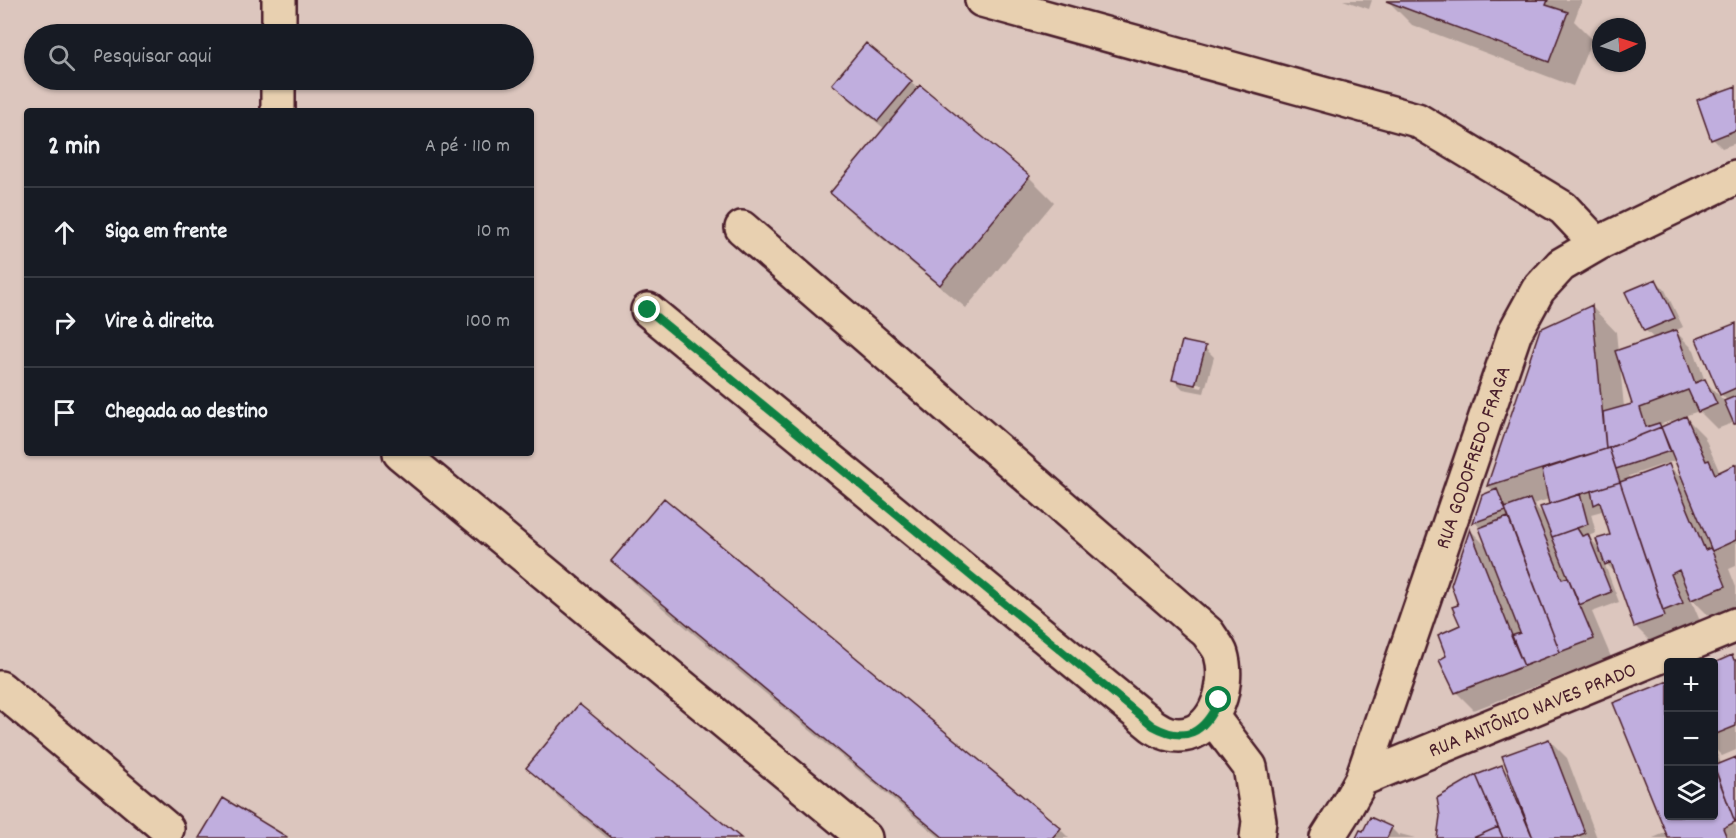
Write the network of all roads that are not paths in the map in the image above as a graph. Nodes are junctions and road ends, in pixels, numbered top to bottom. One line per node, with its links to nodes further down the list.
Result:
1 (279, 0): 3 (street)
2 (982, 0): 8 (street)
3 (279, 24)
4 (278, 90): 5 (street)
5 (278, 108)
6 (1736, 177): 8 (street, RUA GODOFREDO FRAGA)
7 (742, 228): 13 (street)
8 (1596, 244): 14 (street, RUA GODOFREDO FRAGA)
9 (648, 310): 13 (street)
10 (404, 456): 16 (street)
11 (1736, 626): 14 (street, RUA ANTÔNIO NAVES PRADO)
12 (0, 688): 15 (street)
13 (1212, 717): 17 (street)
14 (1362, 779): 18 (street, RUA GODOFREDO FRAGA)
15 (167, 829)
16 (865, 838)
17 (1257, 838)
18 (1327, 838)

